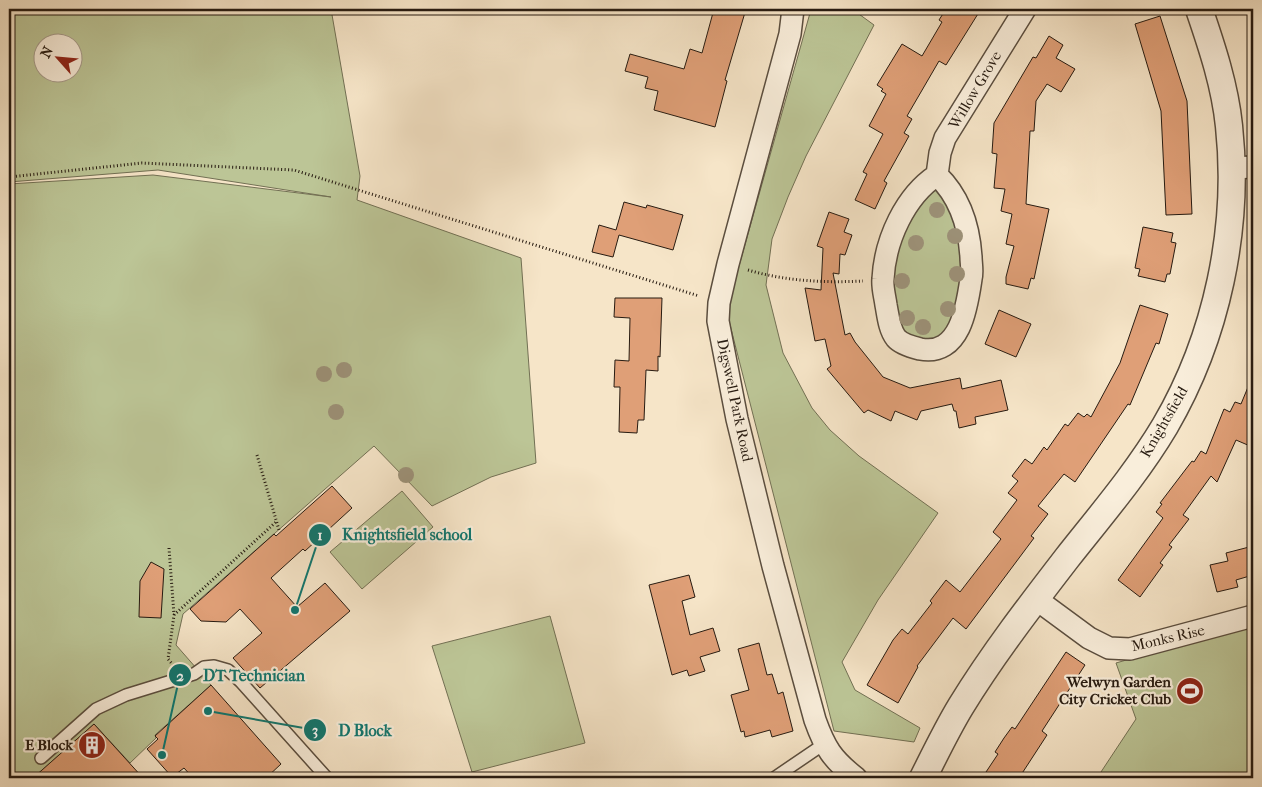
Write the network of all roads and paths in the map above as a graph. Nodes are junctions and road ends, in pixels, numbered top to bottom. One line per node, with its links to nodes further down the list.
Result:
1 (793, 9): 7 (street, Digswell Park Road)
2 (1025, 9): 5 (street, Willow Grove)
3 (1199, 9): 4 (street, Knightsfield)
4 (1243, 168): 14 (street, Knightsfield)
5 (937, 175): 8 (street); 8 (street)
6 (9, 177): 9 (path)
7 (728, 264): 8 (path); 9 (street, Digswell Park Road)
8 (882, 280)
9 (719, 303): 18 (street, Digswell Park Road)
10 (257, 455): 11 (path)
11 (278, 521): 12 (path); 15 (path)
12 (280, 530)
13 (169, 548): 15 (path)
14 (1036, 599): 16 (street, Monks Rise); 23 (street, Knightsfield)
15 (174, 615): 17 (path)
16 (1253, 616)
17 (196, 672): 19 (lane); 20 (lane)
18 (824, 744): 21 (lane); 22 (street, Digswell Park Road)
19 (41, 758)
20 (327, 778)
21 (774, 778)
22 (856, 778)
23 (922, 778)

